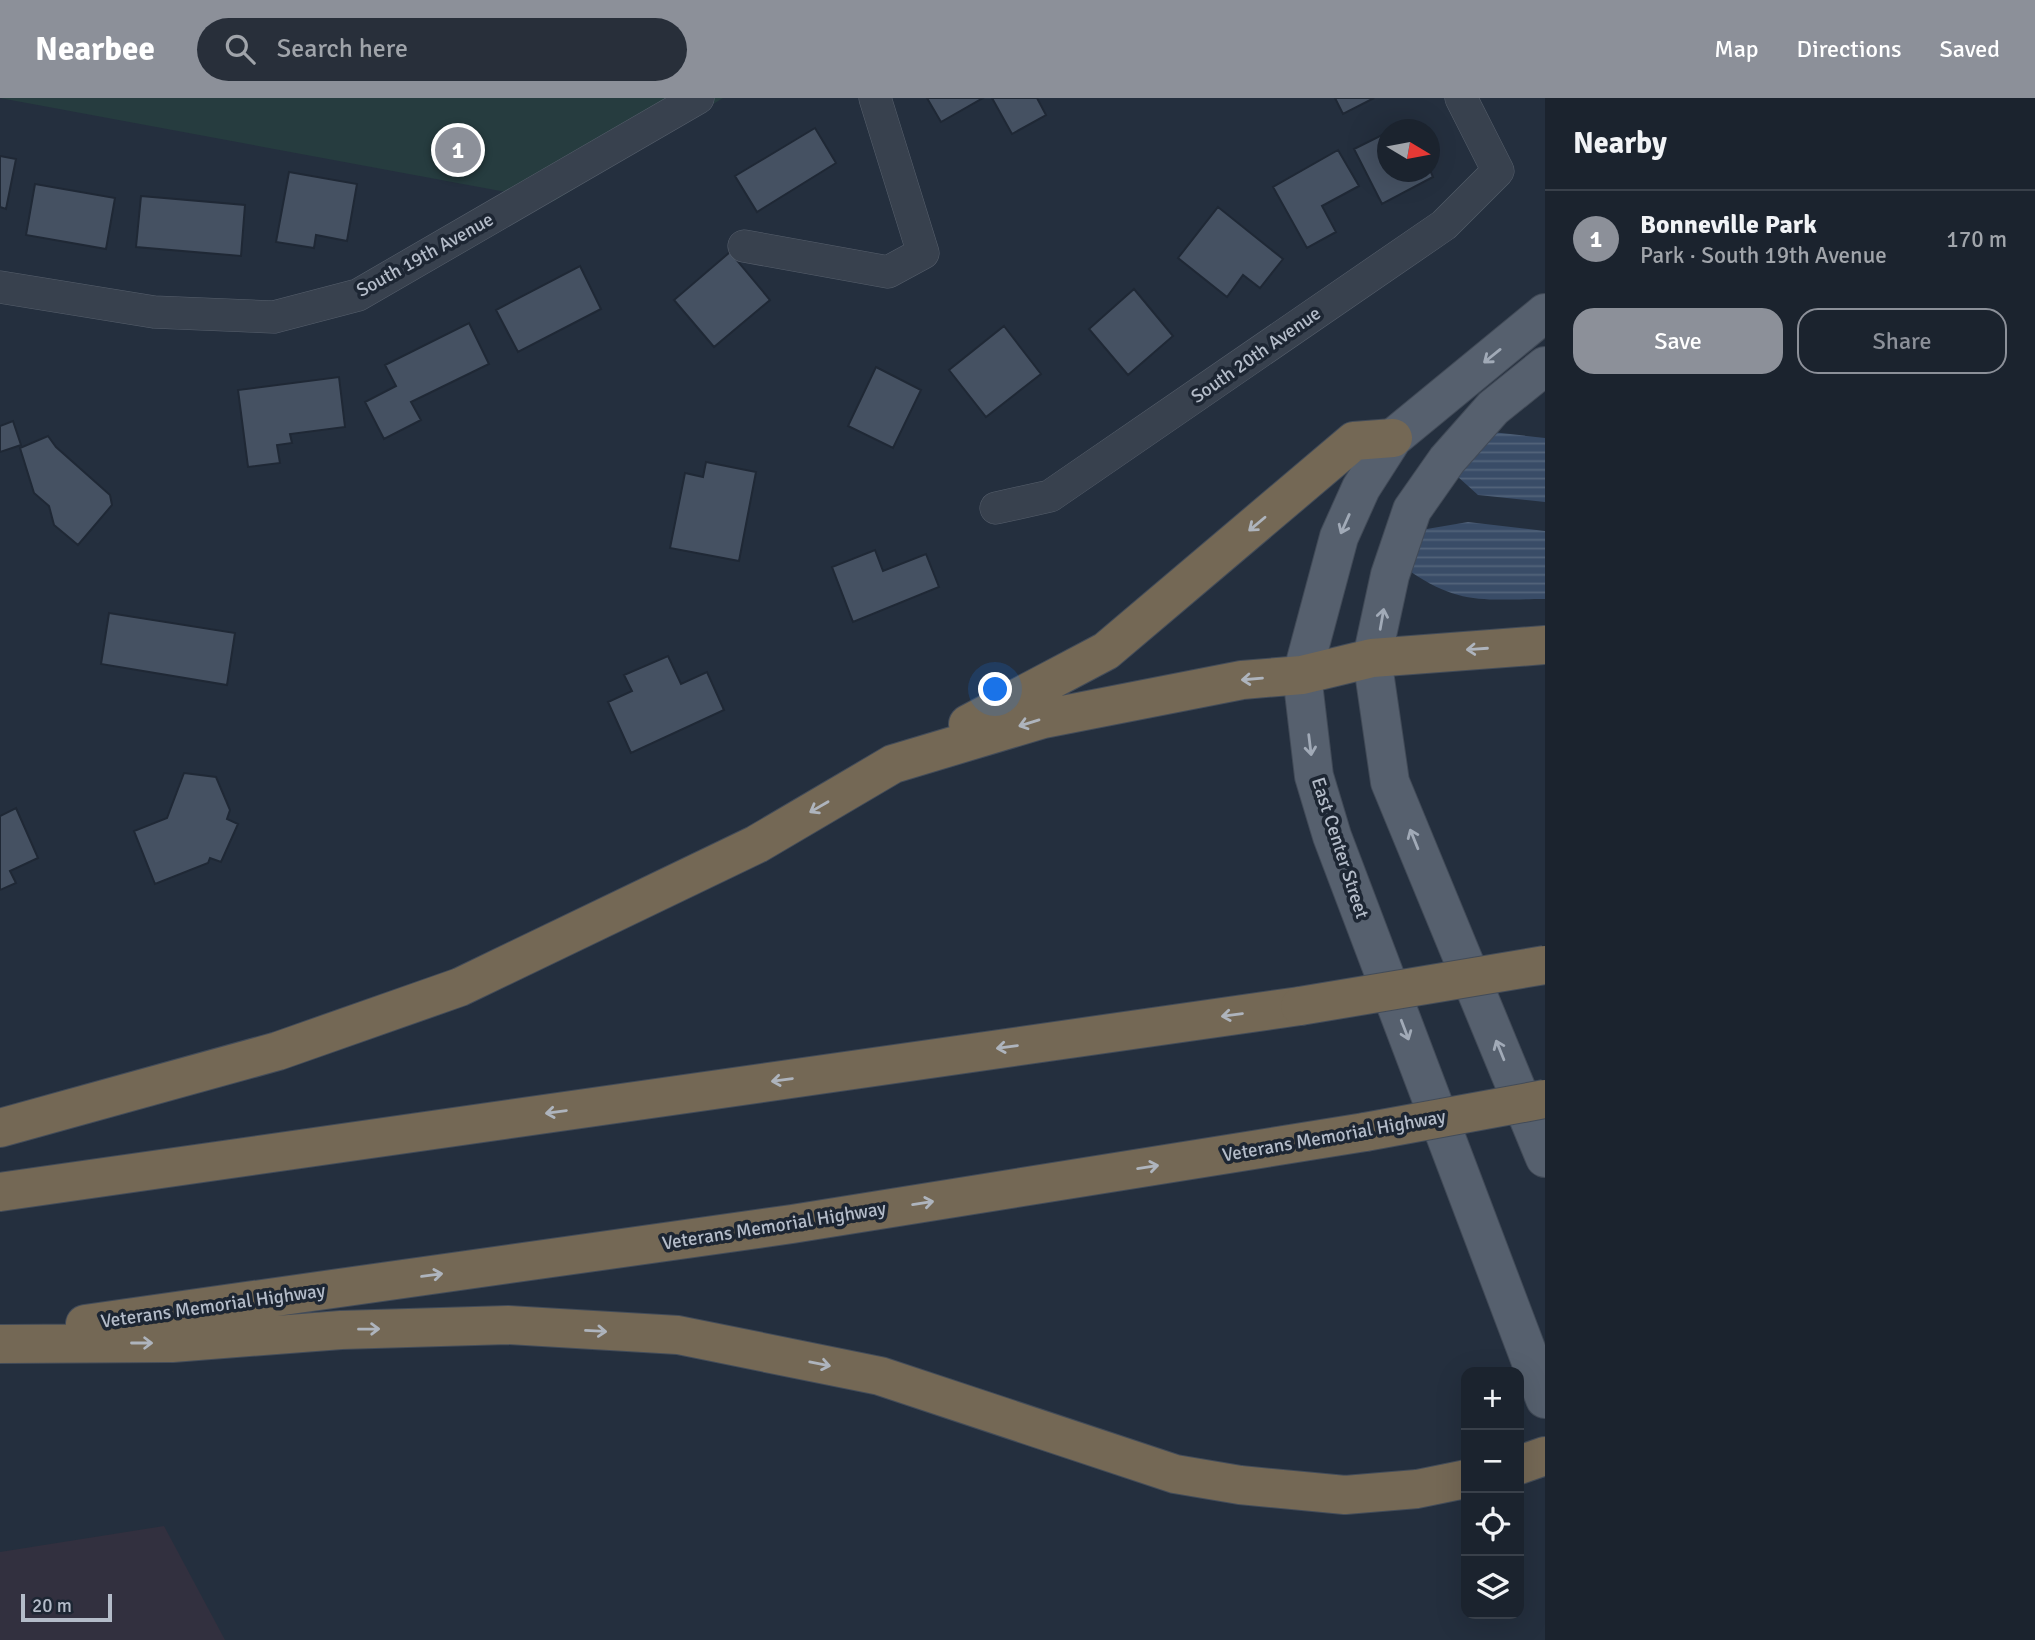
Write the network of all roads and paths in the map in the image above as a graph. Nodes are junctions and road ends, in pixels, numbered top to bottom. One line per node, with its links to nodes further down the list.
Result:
1 (698, 98): 5 (street, South 19th Avenue)
2 (876, 98): 4 (street)
3 (1461, 98): 9 (street, South 20th Avenue)
4 (744, 246)
5 (0, 288)
6 (1545, 313): 8 (main road, East Center Street, one-way to 8)
7 (1545, 366): 11 (main road, one-way to 7)
8 (1393, 438): 12 (main road, East Center Street, one-way to 12); 13 (highway, one-way to 13)
9 (996, 508)
10 (1545, 645): 11 (highway, one-way to 11)
11 (1372, 658): 12 (highway); 17 (main road, one-way to 11)
12 (1302, 675): 13 (highway, one-way to 13); 21 (main road, East Center Street, one-way to 21)
13 (893, 764): 16 (highway, one-way to 16)
14 (1545, 965): 18 (highway, one-way to 18, bridge)
15 (1545, 1098): 19 (highway, Veterans Memorial Highway, one-way to 15, bridge)
16 (0, 1128)
17 (1545, 1158)
18 (0, 1192)
19 (0, 1336)
20 (0, 1344): 24 (highway, one-way to 24)
21 (1545, 1399)
22 (1545, 1456): 23 (highway)
23 (1524, 1463)
24 (1461, 1480)

